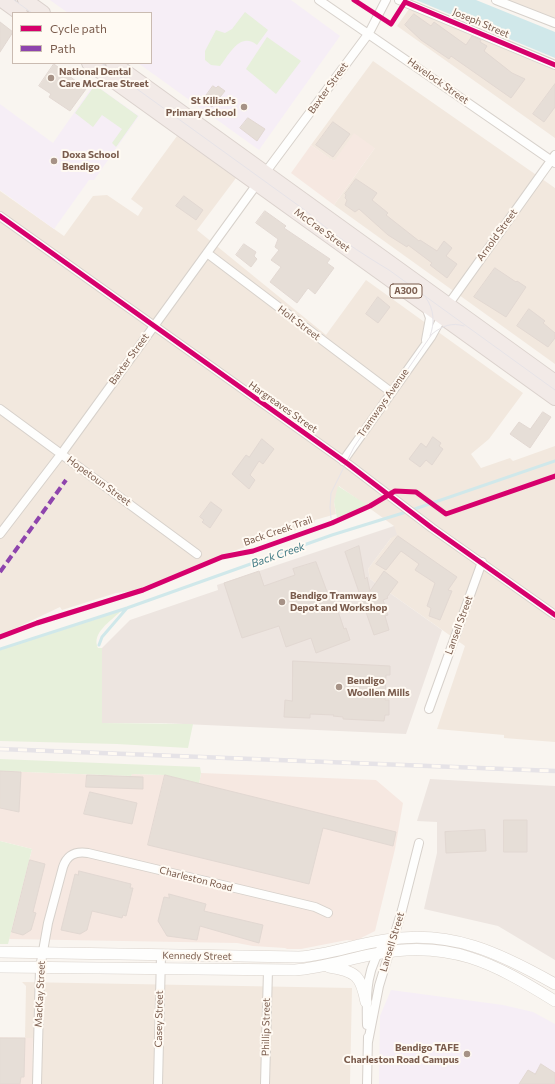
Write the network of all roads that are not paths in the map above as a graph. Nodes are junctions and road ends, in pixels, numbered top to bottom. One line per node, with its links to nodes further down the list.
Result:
1 (2, 0): 7 (highway)
2 (25, 0): 8 (highway)
3 (319, 0): 10 (street, Havelock Street)
4 (386, 0): 10 (street, Baxter Street)
5 (399, 0): 13 (street, Joseph Street)
6 (496, 0): 9 (street)
7 (19, 12)
8 (42, 12)
9 (555, 23)
10 (368, 33): 14 (street, Havelock Street); 15 (street, Baxter Street)
11 (90, 64): 15 (highway, McCrae Street / A300)
12 (114, 64): 15 (highway, McCrae Street / A300)
13 (555, 65)
14 (554, 159): 19 (street, Arnold Street)
15 (261, 178): 17 (street, Baxter Street); 18 (highway, McCrae Street / A300); 19 (highway, McCrae Street / A300)
16 (0, 216): 20 (street, Hargreaves Street)
17 (207, 253): 20 (street, Baxter Street); 23 (street, Holt Street)
18 (422, 302): 19 (highway, McCrae Street / A300); 21 (street, Tramways Avenue)
19 (445, 311): 21 (street, Tramways Avenue); 22 (highway, McCrae Street / A300); 24 (highway, McCrae Street / A300)
20 (153, 327): 26 (street, Baxter Street); 27 (street, Hargreaves Street)
21 (423, 346): 23 (street, Tramways Avenue)
22 (555, 382)
23 (391, 392): 27 (street, Tramways Avenue)
24 (555, 398)
25 (0, 409): 26 (street, Hopetoun Street)
26 (62, 453): 28 (street, Baxter Street); 29 (street, Hopetoun Street)
27 (343, 461): 30 (street, Hargreaves Street)
28 (0, 534)
29 (197, 554)
30 (482, 562): 31 (street, Hargreaves Street); 32 (street, Lansell Street)
31 (555, 615)
32 (429, 709)
33 (419, 843): 36 (street, Lansell Street)
34 (66, 859): 35 (street, Charleston Road); 39 (street, MacKay Street)
35 (328, 913)
36 (390, 939): 38 (street, Lansell Street); 40 (street, Lansell Street); 41 (street, Kennedy Street); 47 (street)
37 (0, 952): 39 (street, Kennedy Street)
38 (389, 952): 40 (street, Kennedy Street); 48 (street); 50 (street, Lansell Street)
39 (42, 953): 41 (street, Kennedy Street); 44 (street, MacKay Street)
40 (376, 954): 43 (street, Kennedy Street); 49 (street, Lansell Street)
41 (161, 955): 45 (street, Casey Street)
42 (0, 966): 44 (street, Kennedy Street)
43 (324, 966): 46 (street, Kennedy Street); 49 (street)
44 (40, 968): 45 (street, Kennedy Street); 51 (street, MacKay Street)
45 (161, 968): 46 (street, Kennedy Street); 52 (street, Casey Street)
46 (268, 970): 53 (street, Phillip Street)
47 (555, 984)
48 (555, 1001)
49 (366, 1002): 50 (street, Lansell Street)
50 (368, 1042): 54 (street, Lansell Street)
51 (38, 1084)
52 (158, 1084)
53 (265, 1084)
54 (367, 1084)

